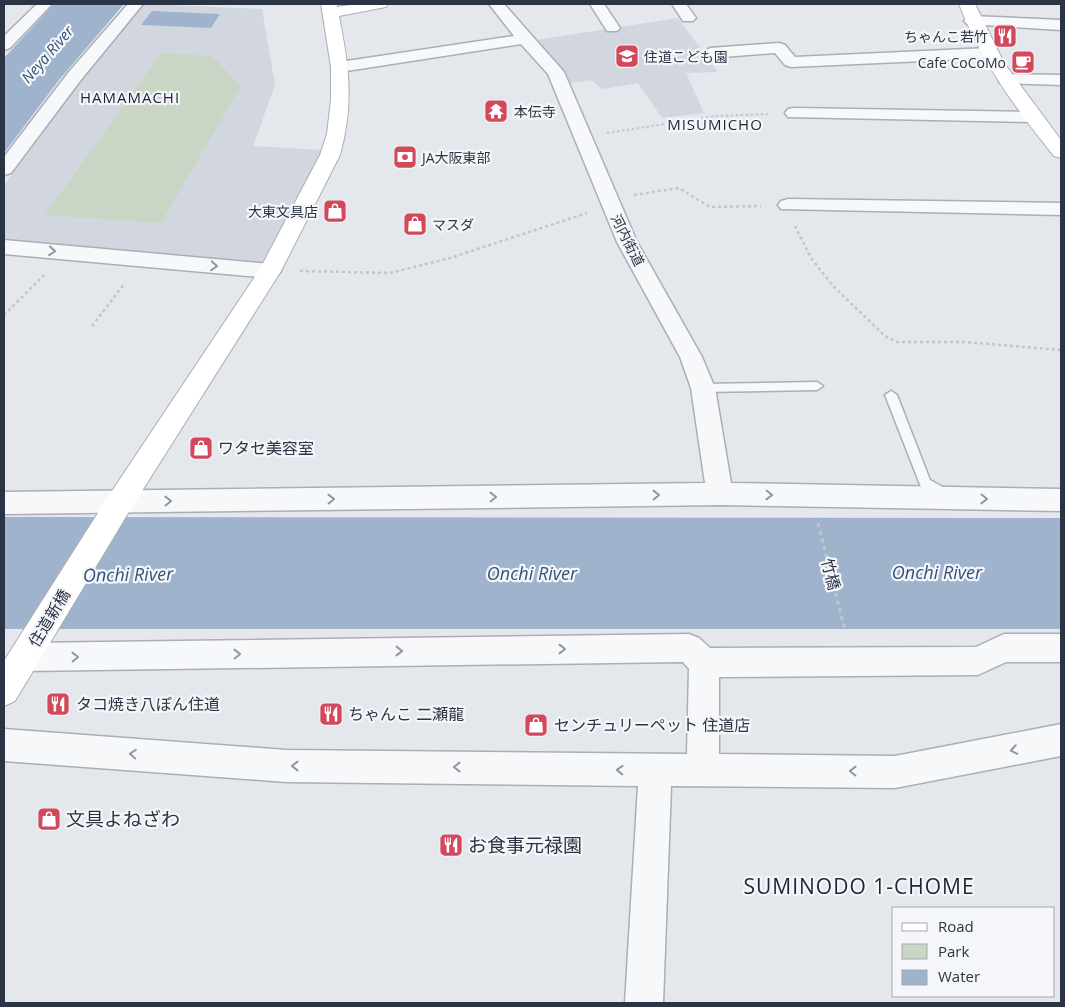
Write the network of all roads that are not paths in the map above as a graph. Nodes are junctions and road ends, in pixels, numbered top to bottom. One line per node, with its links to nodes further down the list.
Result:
1 (45, 4): 15 (street)
2 (136, 4): 24 (street)
3 (380, 4): 8 (street)
4 (496, 4): 14 (street, 河内街道)
5 (597, 4): 13 (street)
6 (679, 4): 10 (street)
7 (967, 4): 11 (street)
8 (330, 8): 18 (street, 住道新橋)
9 (1051, 11): 12 (street)
10 (688, 18)
11 (972, 21): 12 (street); 17 (street)
12 (1060, 27)
13 (612, 28)
14 (526, 39): 18 (street); 30 (street, 河内街道)
15 (4, 44)
16 (710, 53): 17 (street)
17 (989, 54): 19 (street)
18 (340, 67): 28 (street, 住道新橋)
19 (1006, 79): 20 (street); 22 (street)
20 (1061, 80)
21 (794, 113): 22 (street)
22 (1032, 117): 23 (street)
23 (1061, 152)
24 (4, 169)
25 (788, 205): 26 (street)
26 (1061, 209)
27 (4, 247): 28 (street, one-way to 28)
28 (270, 271): 35 (street, 住道新橋)
29 (817, 386): 30 (lane)
30 (703, 388): 32 (street, 河内街道)
31 (891, 395): 33 (lane)
32 (720, 494): 33 (street, one-way to 33); 35 (street, one-way to 32)
33 (952, 499): 34 (street, one-way to 34)
34 (1061, 500)
35 (120, 502): 36 (street); 38 (street, 住道新橋)
36 (4, 503)
37 (1061, 648): 39 (street)
38 (15, 657): 39 (street, one-way to 39); 40 (street, 住道新橋)
39 (704, 663): 43 (street)
40 (4, 690)
41 (1061, 740): 43 (street, one-way to 43)
42 (4, 745): 44 (street, one-way to 42)
43 (704, 769): 44 (street)
44 (655, 771): 45 (street)
45 (644, 1003)

